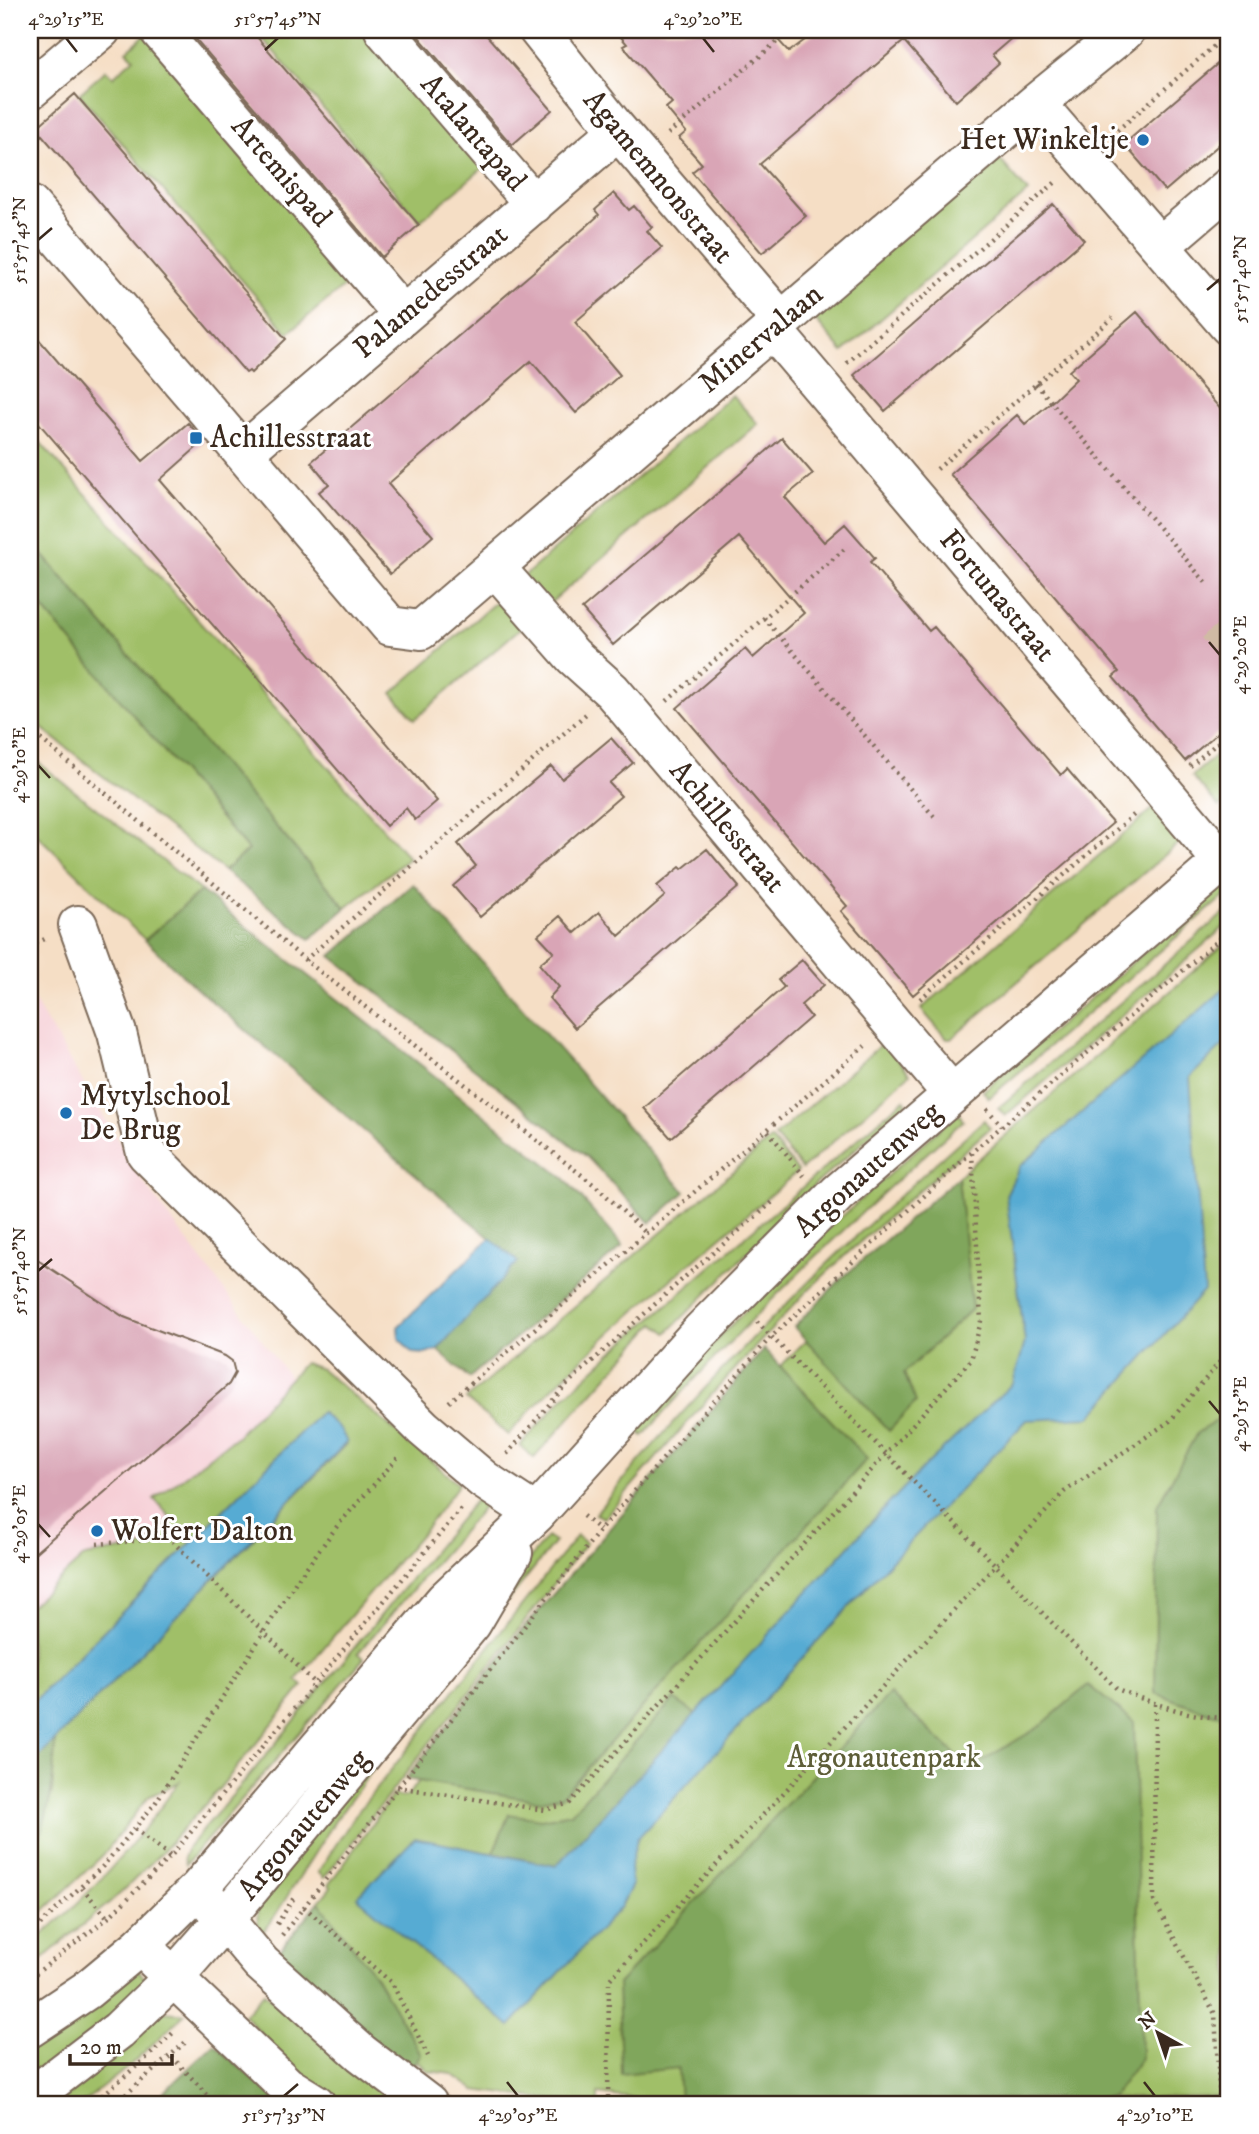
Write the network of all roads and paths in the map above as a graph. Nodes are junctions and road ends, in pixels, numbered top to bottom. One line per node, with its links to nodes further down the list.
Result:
1 (101, 30): 8 (street)
2 (159, 30): 17 (street, Artemispad)
3 (384, 30): 14 (street, Atalantapad)
4 (538, 30): 10 (street, Agamemnonstraat)
5 (791, 30): 11 (path)
6 (1229, 33): 12 (path)
7 (1104, 36): 9 (street, Minervalaan)
8 (30, 90)
9 (1036, 103): 12 (street); 19 (street, Minervalaan)
10 (614, 126): 11 (street, Agamemnonstraat); 14 (street, Palamedesstraat)
11 (642, 158): 19 (street, Agamemnonstraat)
12 (1083, 158): 16 (street); 22 (path)
13 (1229, 187): 16 (street)
14 (534, 204): 17 (street, Palamedesstraat)
15 (30, 205): 23 (street)
16 (1160, 246): 20 (street)
17 (402, 315): 23 (street, Palamedesstraat)
18 (1113, 318): 21 (path)
19 (777, 325): 22 (street, Fortunastraat); 26 (street, Minervalaan)
20 (1229, 326)
21 (1035, 384): 24 (path); 27 (path)
22 (820, 387): 24 (street, Fortunastraat)
23 (243, 453): 26 (street, Minervalaan)
24 (910, 493): 33 (street, Fortunastraat)
25 (847, 547): 28 (path)
26 (495, 567): 29 (street, Achillesstraat)
27 (1207, 584)
28 (764, 618): 30 (path); 34 (path)
29 (612, 691): 30 (street, Achillesstraat); 38 (path)
30 (640, 724): 39 (street, Achillesstraat)
31 (30, 730): 38 (path)
32 (1229, 733): 33 (path)
33 (1162, 790): 35 (street, Fortunastraat); 39 (path)
34 (937, 820)
35 (1226, 859): 40 (street, Argonautenweg)
36 (78, 925): 50 (street)
37 (1229, 932): 42 (path)
38 (305, 960): 46 (path)
39 (892, 1023): 40 (street, Achillesstraat); 43 (path)
40 (952, 1094): 52 (street, Argonautenweg)
41 (987, 1108): 42 (path)
42 (1002, 1126): 44 (path)
43 (768, 1131): 45 (path); 46 (path)
44 (972, 1152): 48 (path); 51 (path)
45 (804, 1176)
46 (647, 1234): 50 (path)
47 (757, 1321): 48 (path)
48 (771, 1337): 51 (path); 59 (path)
49 (1229, 1350): 54 (path)
50 (423, 1428): 52 (street); 55 (path)
51 (889, 1457): 54 (path); 59 (path)
52 (536, 1514): 63 (street, Argonautenweg); 66 (street, Argonautenweg)
53 (97, 1544): 55 (path)
54 (996, 1566): 57 (path); 79 (path)
55 (265, 1631): 56 (path); 60 (path)
56 (316, 1684)
57 (1155, 1704): 58 (path); 80 (path)
58 (1229, 1718)
59 (397, 1787): 64 (path)
60 (135, 1829): 61 (path); 62 (path)
61 (170, 1857)
62 (82, 1888): 65 (path); 67 (path)
63 (199, 1888): 66 (street); 68 (street, Argonautenweg)
64 (304, 1907): 69 (path); 74 (path)
65 (108, 1918)
66 (225, 1920): 69 (street); 70 (street, Argonautenweg)
67 (30, 1934)
68 (140, 1947): 70 (street); 72 (street, Argonautenweg)
69 (261, 1963): 74 (street)
70 (175, 1976): 71 (street); 75 (street, Argonautenweg)
71 (213, 2014): 73 (path); 78 (street)
72 (30, 2028)
73 (172, 2057): 76 (path); 77 (path)
74 (431, 2086)
75 (30, 2098)
76 (115, 2104)
77 (216, 2104)
78 (316, 2104)
79 (608, 2104)
80 (1220, 2104)

